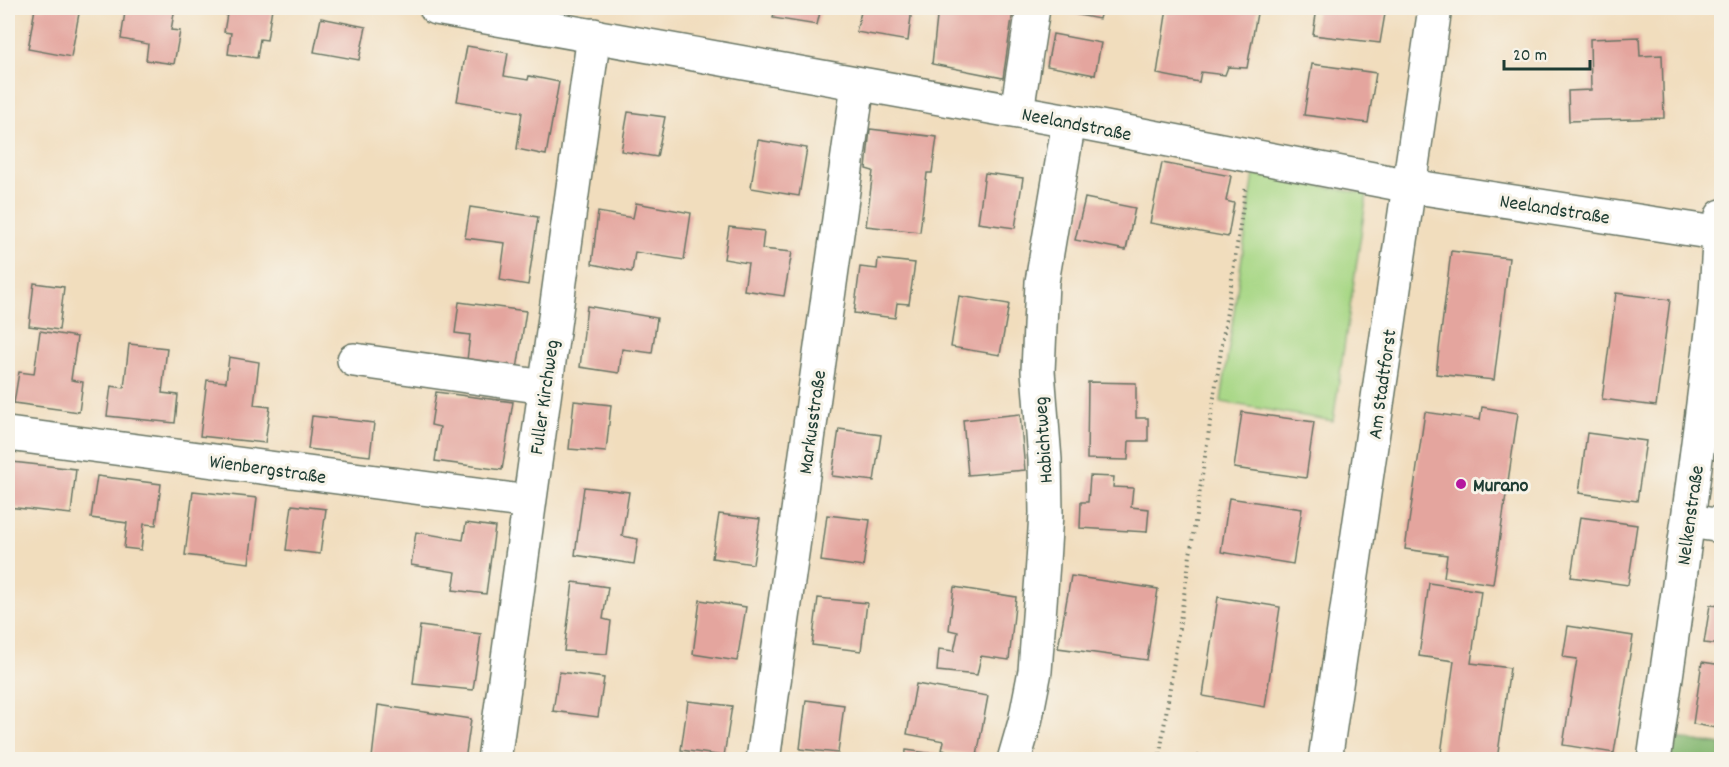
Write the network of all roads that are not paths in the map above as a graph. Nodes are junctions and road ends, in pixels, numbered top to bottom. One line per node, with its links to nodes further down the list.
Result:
1 (435, 8): 4 (street, Neelandstraße)
2 (1033, 8): 6 (street)
3 (1435, 8): 8 (street, Am Stadtforst)
4 (594, 35): 5 (street, Neelandstraße); 11 (street, Fuller Kirchweg)
5 (858, 84): 6 (street, Neelandstraße); 17 (street, Markusstraße)
6 (1017, 111): 7 (street, Neelandstraße)
7 (1069, 121): 8 (street, Neelandstraße); 18 (street, Habichtweg)
8 (1410, 186): 9 (street, Neelandstraße); 19 (street, Am Stadtforst)
9 (1721, 228): 14 (street, Nelkenstraße)
10 (354, 360): 11 (street)
11 (545, 387): 13 (street, Fuller Kirchweg)
12 (8, 434): 13 (street, Wienbergstraße)
13 (529, 502): 16 (street, Fuller Kirchweg)
14 (1689, 520): 15 (street); 20 (street, Nelkenstraße)
15 (1722, 526)
16 (494, 759)
17 (763, 759)
18 (1014, 759)
19 (1325, 759)
20 (1654, 759)

